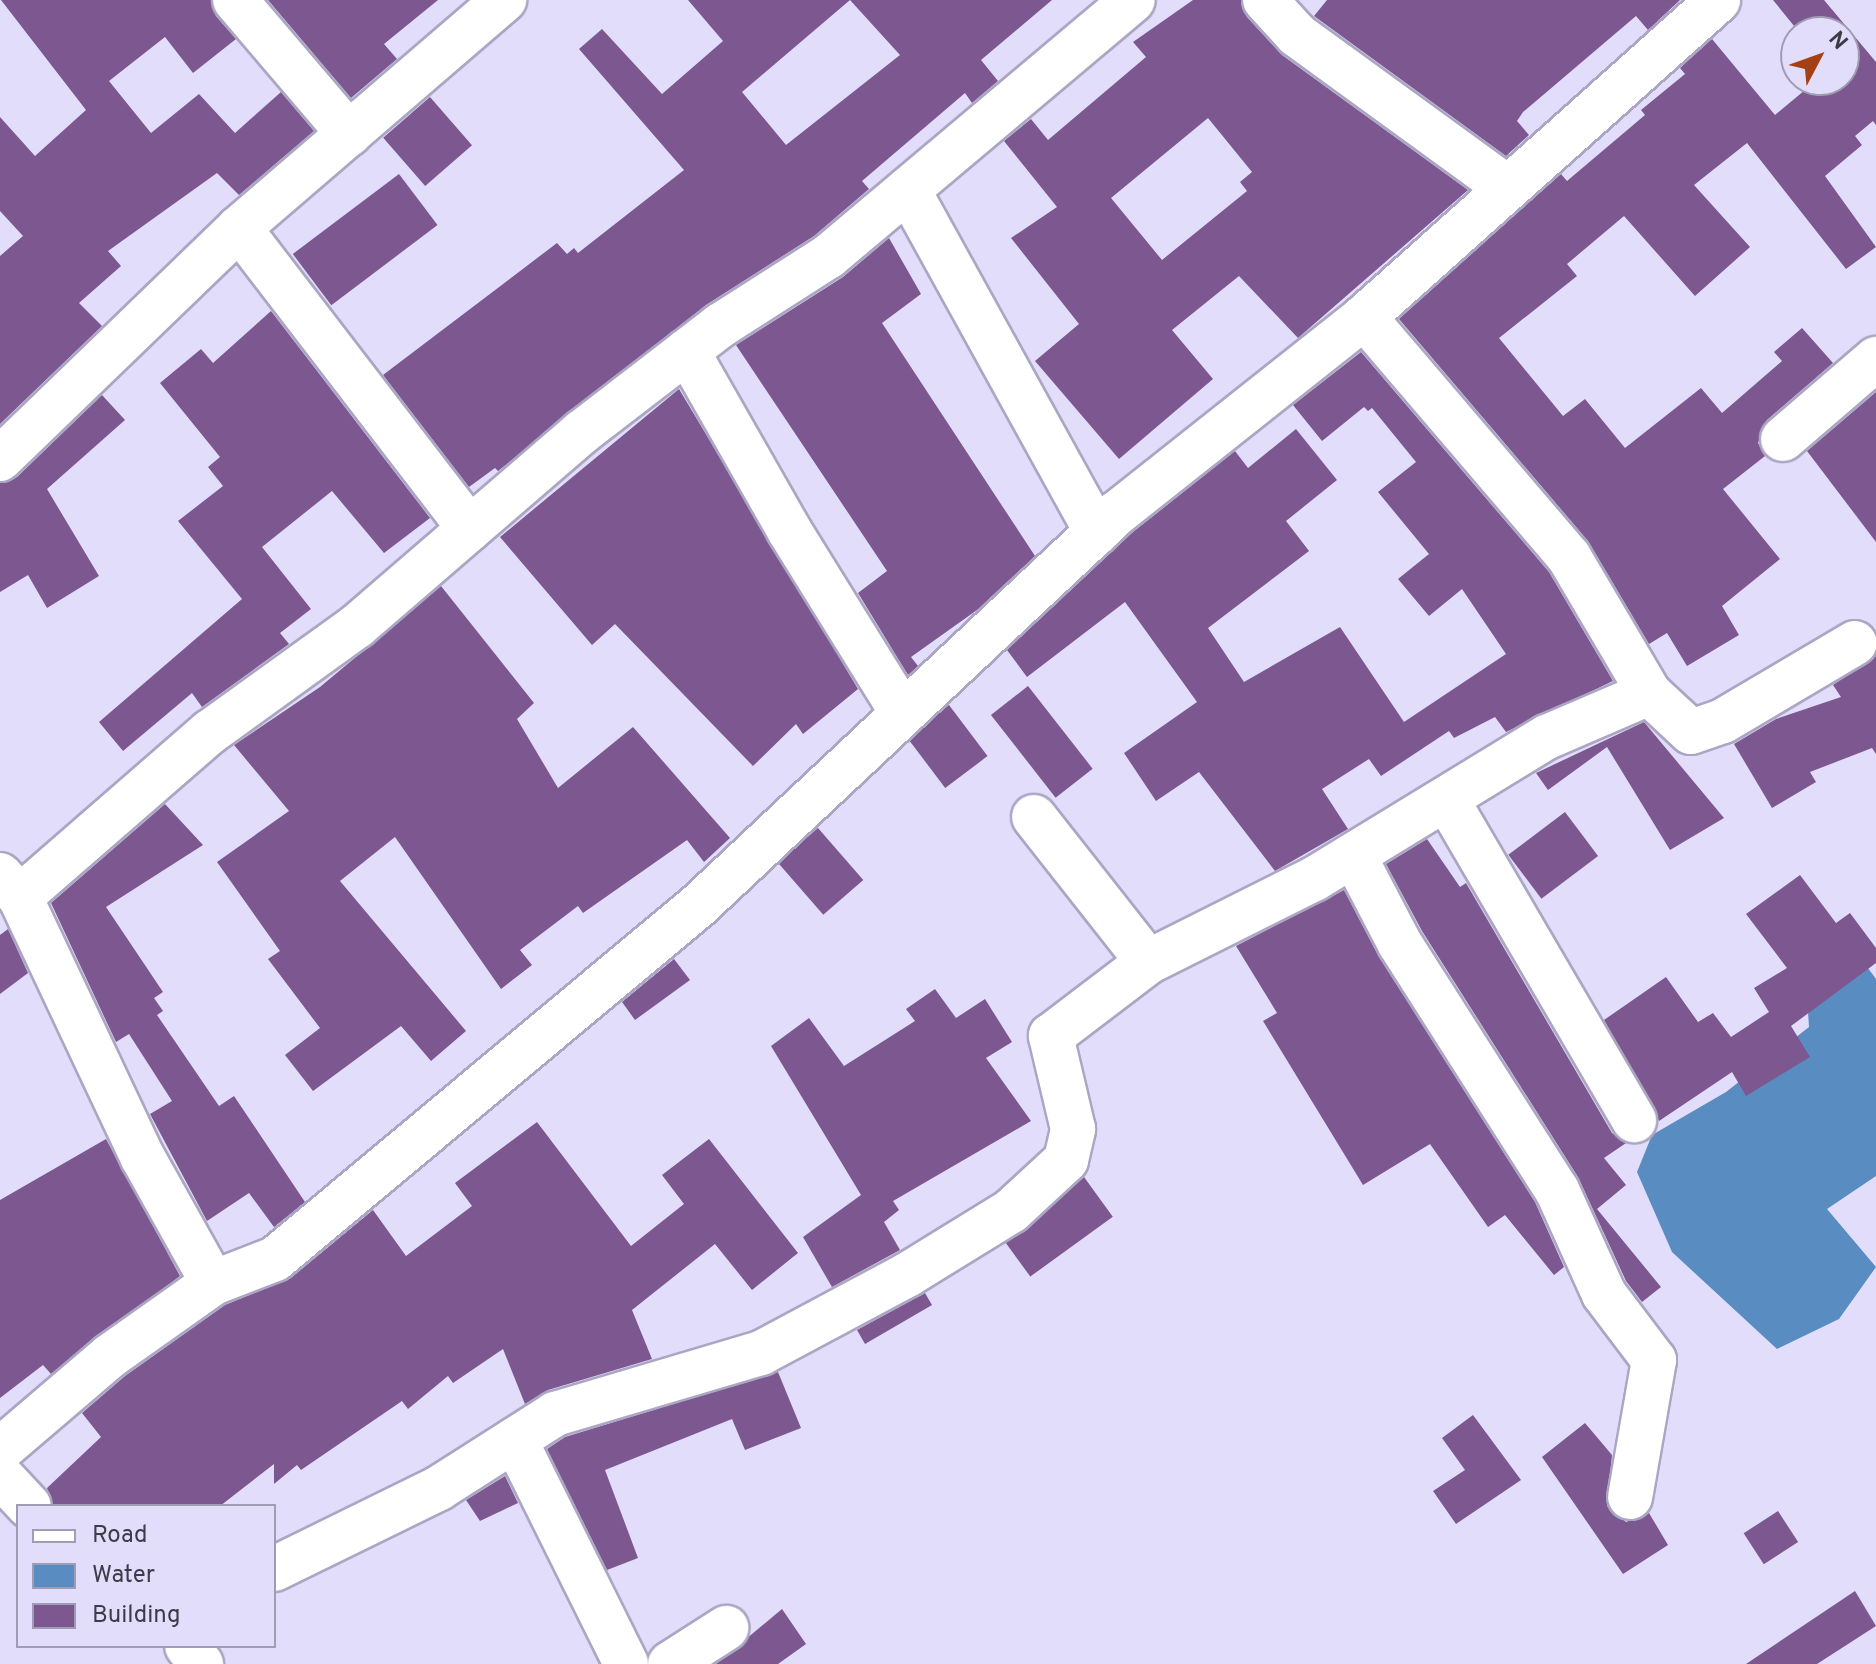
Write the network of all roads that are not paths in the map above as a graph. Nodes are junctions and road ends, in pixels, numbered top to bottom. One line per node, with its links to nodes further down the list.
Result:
1 (235, 0): 6 (street)
2 (504, 0): 6 (street)
3 (1133, 0): 8 (street)
4 (1265, 0): 7 (street)
5 (1718, 0): 7 (street)
6 (349, 134): 9 (street)
7 (1506, 187): 10 (street)
8 (908, 190): 11 (street); 16 (street)
9 (239, 228): 14 (street); 15 (street)
10 (1364, 317): 16 (street); 18 (street)
11 (687, 351): 15 (street); 19 (street)
12 (1876, 359): 13 (street)
13 (1783, 439)
14 (0, 459)
15 (470, 529): 23 (street)
16 (1097, 532): 19 (street)
17 (1855, 643): 18 (street)
18 (1649, 693): 20 (street)
19 (903, 714): 26 (street)
20 (1447, 800): 22 (street); 25 (street)
21 (1034, 817): 24 (street)
22 (1354, 856): 24 (street); 30 (street)
23 (10, 886): 26 (street)
24 (1148, 962): 27 (street)
25 (1634, 1120)
26 (213, 1283): 28 (street)
27 (515, 1440): 32 (street); 36 (street)
28 (0, 1450)
29 (0, 1475): 31 (street)
30 (1630, 1497)
31 (27, 1504)
32 (276, 1568)
33 (726, 1628): 37 (street)
34 (189, 1648): 35 (street)
35 (201, 1664)
36 (626, 1664)
37 (670, 1664)

